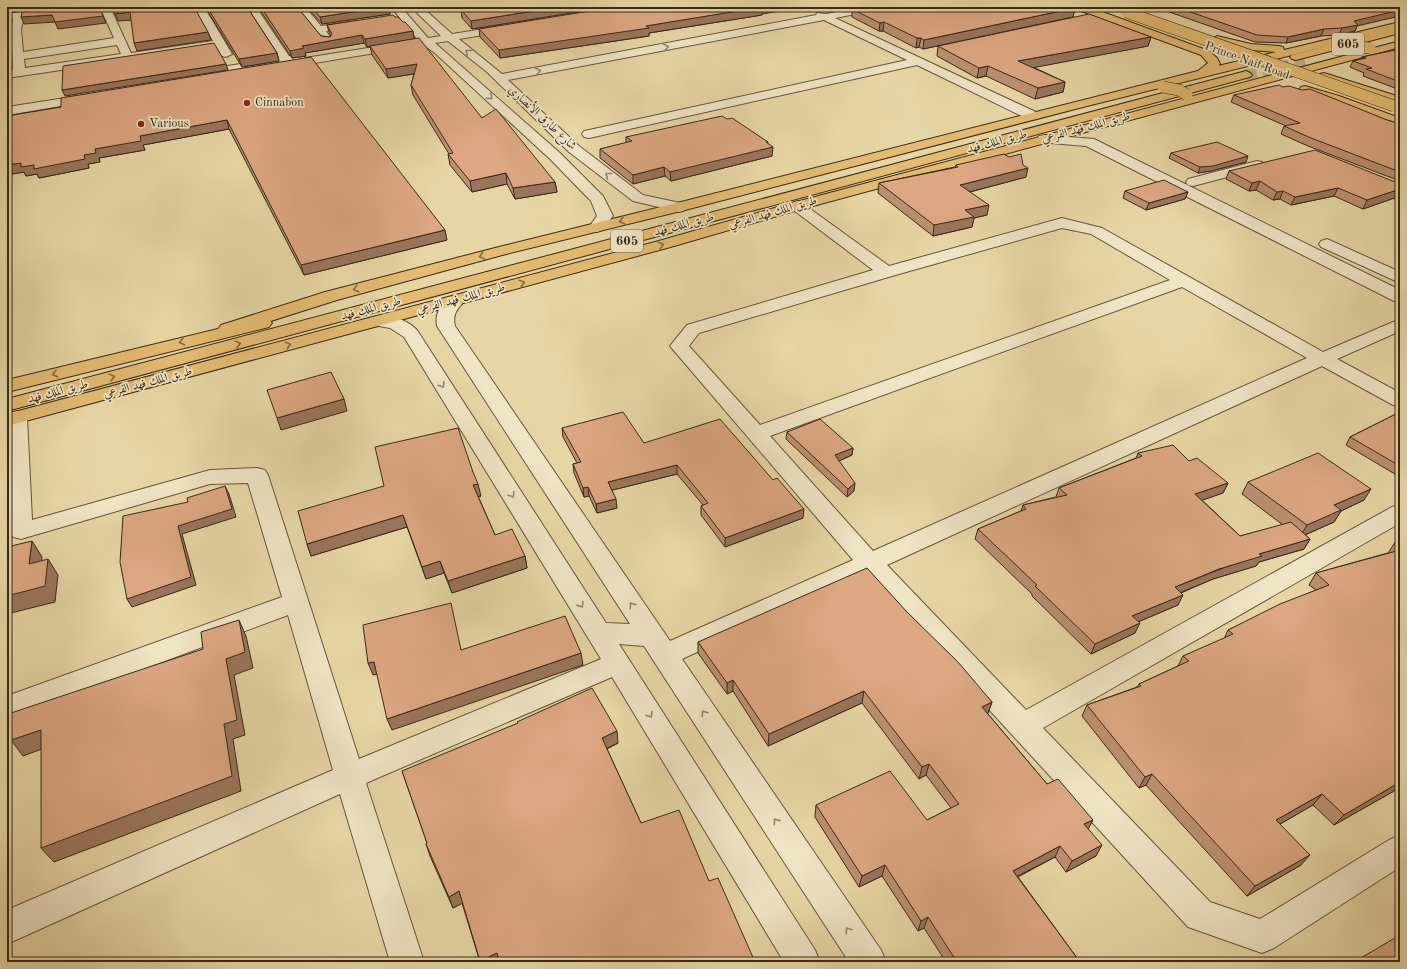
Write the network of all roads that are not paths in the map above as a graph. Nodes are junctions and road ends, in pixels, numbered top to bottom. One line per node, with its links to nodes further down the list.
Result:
1 (76, 7): 16 (street)
2 (199, 7): 36 (street)
3 (251, 7): 45 (street)
4 (300, 7): 27 (street)
5 (396, 7): 17 (street)
6 (833, 7): 13 (street)
7 (877, 7): 19 (street)
8 (1080, 7): 14 (main road, Prince Naif Road)
9 (433, 8): 10 (street)
10 (418, 9): 30 (street, شارع طارق الأنصاري)
11 (106, 10): 12 (street); 35 (street)
12 (120, 10)
13 (810, 10): 19 (street); 53 (street)
14 (1099, 11): 15 (main road, Prince Naif Road); 21 (street); 26 (main road, Prince Naif Road)
15 (1121, 11): 22 (main road, Prince Naif Road); 60 (main road, Prince Naif Road)
16 (19, 15): 18 (street); 28 (street)
17 (405, 16): 20 (street); 32 (street)
18 (7, 17)
19 (825, 17): 44 (street); 53 (street, one-way to 19)
20 (390, 18)
21 (1081, 20)
22 (1163, 21): 26 (main road); 33 (main road, Prince Naif Road)
23 (366, 22): 27 (street)
24 (516, 24): 30 (street)
25 (1400, 25): 34 (main road, طريق الملك فهد الفرعي)
26 (1136, 27): 37 (main road)
27 (320, 29): 41 (street)
28 (12, 30): 42 (street)
29 (1400, 30): 46 (main road, 605)
30 (447, 35): 32 (street); 53 (street, شارع طارق الأنصاري, one-way to 30)
31 (1400, 37): 46 (main road, 605)
32 (423, 39): 41 (street); 61 (street); 71 (street, شارع طارق الأنصاري, one-way to 71)
33 (1217, 39): 39 (main road); 49 (main road)
34 (1347, 39): 39 (main road, طريق الملك فهد الفرعي); 40 (main road, bridge)
35 (119, 41): 42 (street); 43 (street)
36 (220, 43): 43 (street); 48 (street)
37 (1181, 44): 49 (main road); 51 (main road)
38 (1400, 44): 40 (main road, طريق الملك فهد الفرعي)
39 (1306, 48): 49 (main road, طريق الملك فهد الفرعي)
40 (1386, 48): 47 (main road, طريق الملك فهد الفرعي)
41 (336, 52): 45 (street)
42 (18, 56): 50 (street)
43 (127, 56): 50 (street)
44 (918, 57): 62 (street); 66 (street)
45 (286, 60): 48 (street)
46 (1305, 62): 47 (main road, طريق الملك فهد الفرعي); 49 (main road, طريق الملك فهد الفرعي); 49 (main road)
47 (1336, 62): 55 (main road)
48 (235, 69): 58 (street)
49 (1263, 69): 51 (main road, طريق الملك فهد الفرعي); 55 (main road); 56 (main road, طريق الملك فهد الفرعي); 57 (main road); 57 (main road); 79 (main road, طريق الملك فهد / 605); 85 (main road, طريق الملك فهد / 605, one-way to 49)
50 (20, 73): 52 (street)
51 (1203, 73): 54 (main road, طريق الملك فهد الفرعي)
52 (7, 74)
53 (495, 74): 66 (street, شارع طارق الأنصاري)
54 (1148, 87): 56 (main road, bridge); 62 (main road, طريق الملك فهد الفرعي)
55 (1367, 90): 60 (main road)
56 (1185, 98): 64 (main road, طريق الملك فهد الفرعي)
57 (1335, 99): 59 (main road)
58 (7, 105)
59 (1352, 105): 60 (main road); 63 (main road)
60 (1394, 106)
61 (7, 111)
62 (1033, 116): 70 (main road, طريق الملك فهد الفرعي)
63 (1400, 122)
64 (1101, 124): 65 (main road, طريق الملك فهد الفرعي); 68 (street)
65 (1044, 139): 69 (main road, طريق الملك فهد الفرعي); 75 (street)
66 (564, 140): 70 (street, شارع طارق الأنصاري, one-way to 66)
67 (1273, 161): 68 (street)
68 (1193, 182): 73 (street)
69 (797, 206): 72 (street); 76 (main road, طريق الملك فهد الفرعي, one-way to 69)
70 (680, 207): 71 (main road, طريق الملك فهد الفرعي, one-way to 71)
71 (597, 227): 79 (main road, طريق الملك فهد الفرعي, one-way to 79)
72 (886, 272): 74 (street); 86 (street)
73 (1400, 278)
74 (1183, 281): 82 (street); 86 (street)
75 (1400, 297)
76 (456, 300): 77 (main road, طريق الملك فهد الفرعي); 80 (street)
77 (379, 321): 81 (street); 85 (main road, طريق الملك فهد الفرعي, one-way to 77)
78 (1400, 324): 82 (street)
79 (207, 336): 83 (main road, طريق الملك فهد / 605, one-way to 83)
80 (457, 342): 81 (street); 91 (street, one-way to 80)
81 (423, 354): 90 (street, one-way to 90)
82 (1322, 359): 84 (street); 88 (street)
83 (7, 386)
84 (1400, 401)
85 (10, 414): 89 (street)
86 (756, 434): 88 (street)
87 (1400, 513): 94 (street)
88 (870, 563): 91 (street); 94 (street)
89 (296, 602): 93 (street); 95 (street)
90 (598, 632): 91 (street); 92 (street)
91 (659, 646): 100 (street, one-way to 91)
92 (618, 663): 95 (street); 99 (street, one-way to 99)
93 (7, 708)
94 (1022, 726): 96 (street)
95 (350, 776): 97 (street); 98 (street)
96 (1400, 850)
97 (7, 927)
98 (406, 962)
99 (803, 962)
100 (870, 962)

